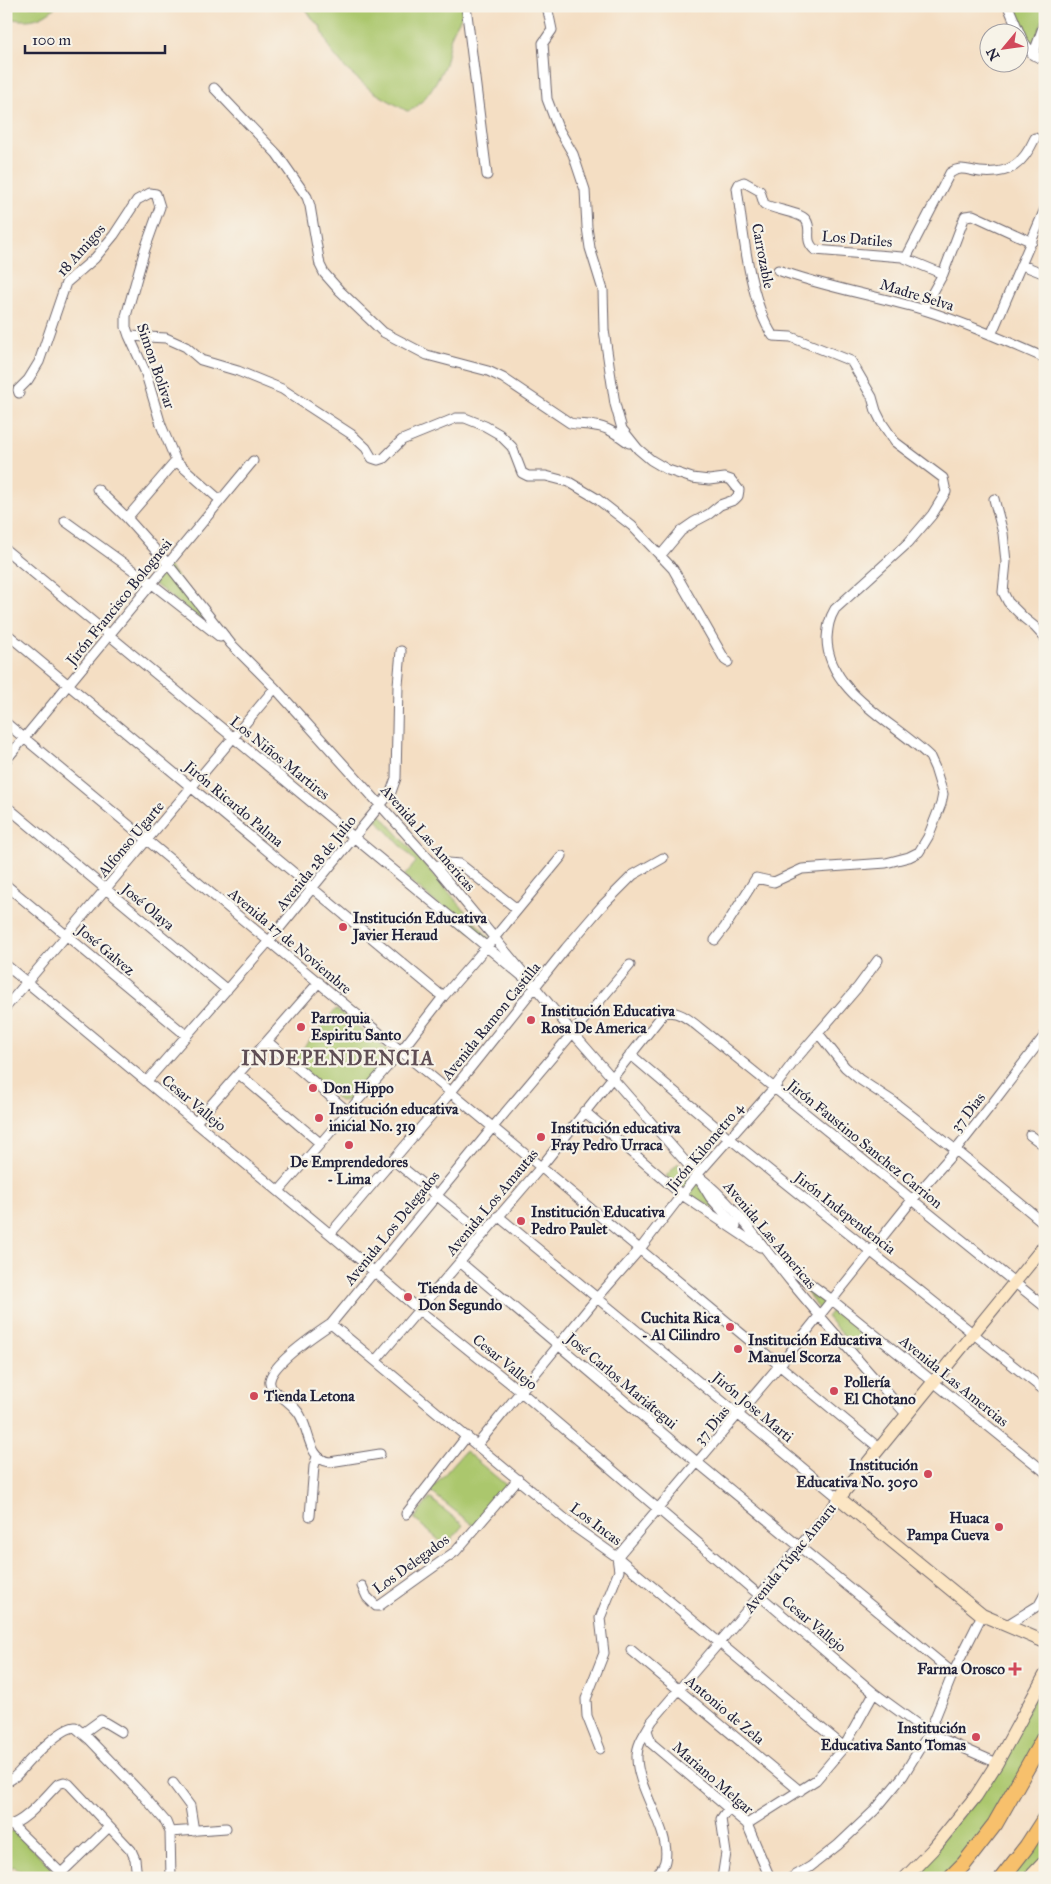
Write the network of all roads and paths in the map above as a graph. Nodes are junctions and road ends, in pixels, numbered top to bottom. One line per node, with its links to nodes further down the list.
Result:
1 (466, 6): 9 (street)
2 (547, 6): 24 (street)
3 (1008, 6): 5 (street)
4 (1045, 22): 5 (street)
5 (1033, 55): 6 (street)
6 (1045, 60)
7 (214, 88): 24 (street)
8 (1035, 138): 14 (street)
9 (487, 175)
10 (744, 182): 14 (street, Los Datiles); 62 (street, Carrozable)
11 (156, 194): 21 (street, Simon Bolivar); 23 (street, 18 Amigos)
12 (1045, 209): 13 (street)
13 (1032, 242): 15 (street); 17 (street)
14 (906, 258): 17 (street, Los Datiles)
15 (1022, 265): 18 (street); 20 (street)
16 (778, 270): 19 (street, Madre Selva)
17 (943, 274): 19 (street)
18 (1045, 274)
19 (923, 310): 20 (street, Madre Selva)
20 (991, 335): 22 (street, Madre Selva)
21 (129, 336): 26 (street, Simon Bolivar); 33 (street)
22 (1045, 358)
23 (19, 393)
24 (651, 460): 33 (street)
25 (253, 461): 29 (street, Jirón Francisco Bolognesi)
26 (176, 462): 29 (street, Simon Bolivar); 30 (street)
27 (97, 489): 30 (street, Avenida Las Americas)
28 (994, 499): 38 (street)
29 (220, 500): 34 (street, Jirón Francisco Bolognesi)
30 (127, 518): 34 (street, Avenida Las Americas)
31 (65, 520): 35 (street)
32 (6, 550): 37 (street, Los Niños Martires)
33 (660, 556): 41 (street)
34 (167, 563): 35 (street, Jirón Francisco Bolognesi); 39 (street, Avenida Las Americas)
35 (151, 583): 37 (street, Jirón Francisco Bolognesi); 39 (street)
36 (6, 633): 42 (street, Jirón Ricardo Palma)
37 (110, 635): 42 (street, Jirón Francisco Bolognesi); 46 (street, Los Niños Martires)
38 (1045, 638)
39 (230, 644): 43 (street, Avenida Las Americas)
40 (401, 650): 49 (street, Avenida 28 de Julio)
41 (728, 662)
42 (69, 685): 45 (street, Jirón Francisco Bolognesi); 48 (street, Jirón Ricardo Palma)
43 (275, 688): 46 (street, Alfonso Ugarte); 49 (street, Avenida Las Americas)
44 (6, 723): 45 (street, Avenida 17 de Noviembre)
45 (24, 738): 47 (street, Jirón Francisco Bolognesi); 52 (street, Avenida 17 de Noviembre)
46 (233, 738): 48 (street, Alfonso Ugarte); 51 (street, Los Niños Martires)
47 (6, 760)
48 (192, 787): 52 (street, Alfonso Ugarte); 57 (street, Jirón Ricardo Palma)
49 (382, 805): 51 (street, Avenida 28 de Julio); 55 (street, Avenida Las Americas)
50 (6, 806): 58 (street, José Olaya)
51 (355, 837): 57 (street, Avenida 28 de Julio); 64 (street, Los Niños Martires)
52 (148, 840): 58 (street, Alfonso Ugarte); 63 (street, Avenida 17 de Noviembre)
53 (562, 856): 59 (street)
54 (663, 858): 70 (street, Avenida Ramon Castilla)
55 (435, 866): 59 (street); 61 (street, Avenida Las Americas)
56 (6, 885): 60 (street, José Galvez)
57 (314, 888): 63 (street, Avenida 28 de Julio); 72 (street, Jirón Ricardo Palma)
58 (106, 890): 60 (street, Alfonso Ugarte); 71 (street, José Olaya)
59 (517, 909): 61 (street)
60 (67, 936): 68 (street, Alfonso Ugarte); 78 (street, José Galvez)
61 (495, 937): 64 (street); 70 (street, Avenida Las Americas)
62 (715, 940)
63 (270, 941): 69 (street, Avenida 17 de Noviembre); 71 (street, Avenida 28 de Julio)
64 (487, 947): 70 (street, Los Niños Martires); 72 (street)
65 (878, 960): 76 (street, Jirón Kilometro 4)
66 (6, 965): 68 (street, Cesar Vallejo)
67 (630, 965): 75 (street, Avenida Los Delegados)
68 (26, 982): 73 (street, Alfonso Ugarte); 84 (street, Cesar Vallejo)
69 (319, 982): 79 (street); 80 (street, Avenida 17 de Noviembre)
70 (535, 987): 75 (street, Avenida Las Americas); 86 (street, Avenida Ramon Castilla)
71 (227, 990): 78 (street, Avenida 28 de Julio)
72 (443, 997): 80 (street)
73 (6, 1008)
74 (664, 1013): 81 (street, Avenida Los Amautas); 85 (street, Jirón Faustino Sanchez Carrion)
75 (573, 1032): 83 (street, Avenida Las Americas); 90 (street, Avenida Los Delegados)
76 (818, 1033): 85 (street, Jirón Kilometro 4); 95 (street)
77 (1045, 1035): 95 (street, 37 Dias)
78 (187, 1036): 84 (street, Avenida 28 de Julio)
79 (268, 1042): 82 (street); 87 (street)
80 (400, 1051): 86 (street, Avenida 17 de Noviembre); 87 (street)
81 (630, 1054): 83 (street, Avenida Los Amautas); 92 (street, Jirón Independencia)
82 (238, 1074): 89 (street); 93 (street)
83 (612, 1077): 88 (street, Avenida Los Amautas); 98 (street, Avenida Las Americas)
84 (147, 1081): 89 (street, Cesar Vallejo)
85 (774, 1088): 92 (street, Jirón Kilometro 4); 102 (street, Jirón Faustino Sanchez Carrion)
86 (451, 1092): 90 (street, Avenida 17 de Noviembre); 96 (street, Avenida Ramon Castilla)
87 (347, 1111): 93 (street)
88 (584, 1111): 97 (street, Avenida Los Amautas); 100 (street, Avenida Las Amercias)
89 (196, 1122): 99 (street, Cesar Vallejo)
90 (492, 1127): 97 (street, Avenida 17 de Noviembre); 101 (street, Avenida Los Delegados)
91 (1030, 1135): 94 (street)
92 (729, 1138): 98 (street, Jirón Kilometro 4); 110 (street, Jirón Independencia)
93 (320, 1143): 99 (street)
94 (1045, 1146)
95 (956, 1150): 102 (street, 37 Dias); 104 (street)
96 (393, 1160): 101 (street); 105 (street, Avenida Ramon Castilla)
97 (541, 1167): 103 (street, Avenida Los Amautas); 108 (street, Avenida 17 de Noviembre)
98 (697, 1175): 100 (street, Jirón Kilometro 4); 109 (street, Avenida Las Americas)
99 (280, 1191): 105 (street, Cesar Vallejo)
100 (682, 1195): 108 (street, Jirón Kilometro 4); 109 (street, Avenida Las Amercias)
101 (436, 1196): 106 (street); 112 (street, Avenida Los Delegados)
102 (912, 1200): 110 (street, 37 Dias); 113 (street, Jirón Faustino Sanchez Carrion)
103 (498, 1216): 106 (street, Avenida Los Amautas); 114 (street, Jirón Jose Marti)
104 (1045, 1224)
105 (330, 1234): 112 (street, Cesar Vallejo)
106 (484, 1234): 111 (street, Avenida Los Amautas)
107 (1045, 1245): 113 (street, Avenida Túpac Amaru)
108 (640, 1249): 114 (street, Jirón Kilometro 4); 123 (street, Avenida 17 de Noviembre)
109 (766, 1251): 115 (street, Avenida Las Amercias); 118 (street, Avenida Las Americas)
110 (871, 1251): 115 (street, 37 Dias); 120 (street, Jirón Independencia)
111 (460, 1262): 117 (street, Avenida Los Amautas); 121 (street, José Carlos Mariátegui)
112 (374, 1272): 117 (street, Cesar Vallejo); 119 (street, Avenida Los Delegados)
113 (1014, 1283): 116 (street, Jirón Faustino Sanchez Carrion); 120 (street, Avenida Túpac Amaru)
114 (597, 1298): 121 (street, Jirón Kilometro 4); 128 (street, Jirón Jose Marti)
115 (832, 1300): 118 (street, 37 Dias); 124 (street, Avenida Las Amercias)
116 (1045, 1307)
117 (419, 1310): 122 (street, Avenida Los Amautas); 126 (street, Cesar Vallejo)
118 (819, 1316): 123 (street, 37 Dias); 127 (street, Avenida Las Americas)
119 (331, 1324): 122 (street, Los Incas); 133 (street, Avenida Los Delegados)
120 (973, 1333): 124 (street, Avenida Túpac Amaru); 125 (street, Jirón Independencia)
121 (558, 1345): 126 (street, Jirón Kilometro 4); 134 (street, José Carlos Mariátegui)
122 (376, 1360): 129 (street, Los Incas)
123 (779, 1366): 128 (street, 37 Dias); 131 (street, Avenida 17 de Noviembre)
124 (933, 1381): 127 (street, Avenida Túpac Amaru); 135 (street, Avenida Las Amercias)
125 (1045, 1391)
126 (521, 1392): 130 (street, Jirón Kilometro 4); 138 (street, Cesar Vallejo)
127 (907, 1415): 131 (street, Avenida Túpac Amaru)
128 (737, 1416): 134 (street, 37 Dias); 137 (street, Jirón Jose Marti)
129 (467, 1436): 130 (street, Los Incas); 139 (street)
130 (477, 1445): 136 (street, Los Incas)
131 (880, 1448): 137 (street, Avenida Túpac Amaru)
132 (380, 1454): 133 (street)
133 (317, 1457): 140 (street)
134 (698, 1462): 138 (street, 37 Dias); 141 (street, José Carlos Mariátegui)
135 (1045, 1472)
136 (518, 1479): 142 (street, Los Incas); 143 (street, Los Delegados)
137 (839, 1498): 141 (street, Avenida Túpac Amaru); 146 (street, Jirón Jose Marti)
138 (658, 1510): 142 (street, 37 Dias); 145 (street, Cesar Vallejo)
139 (406, 1514)
140 (310, 1516)
141 (799, 1545): 145 (street, Avenida Túpac Amaru); 151 (street, José Carlos Mariátegui)
142 (617, 1557): 149 (street, Los Incas); 161 (street)
143 (362, 1586)
144 (1045, 1594): 147 (street)
145 (760, 1595): 149 (street, Avenida Túpac Amaru); 154 (street, Cesar Vallejo)
146 (982, 1615): 147 (street, Jirón Jose Marti); 151 (street)
147 (1007, 1625): 148 (street, Jirón Jose Marti)
148 (1045, 1642)
149 (719, 1643): 153 (street, Avenida Túpac Amaru); 160 (street, Los Incas)
150 (632, 1650): 153 (street, Antonio de Zela)
151 (954, 1673): 158 (street)
152 (1045, 1675): 162 (street)
153 (679, 1689): 155 (street, Avenida Túpac Amaru); 165 (street, Antonio de Zela)
154 (874, 1693): 158 (street, Cesar Vallejo); 160 (street)
155 (647, 1730): 166 (street, Mariano Melgar); 178 (street, Avenida Túpac Amaru)
156 (120, 1732): 157 (street)
157 (83, 1733): 163 (street); 173 (street)
158 (929, 1733): 162 (street, Cesar Vallejo); 181 (street)
159 (1045, 1736): 183 (main road)
160 (844, 1747): 165 (street)
161 (600, 1749)
162 (997, 1764): 182 (street)
163 (6, 1782)
164 (174, 1783): 172 (street)
165 (800, 1791): 168 (street)
166 (728, 1809): 168 (street, Mariano Melgar); 179 (street)
167 (1045, 1818): 184 (main road)
168 (747, 1824): 180 (street, Mariano Melgar)
169 (9, 1826): 170 (street); 175 (street)
170 (109, 1827): 175 (street); 176 (street)
171 (226, 1828): 172 (street)
172 (194, 1831): 173 (street)
173 (170, 1832): 177 (street)
174 (1045, 1861): 185 (street)
175 (61, 1876)
176 (137, 1878)
177 (171, 1878)
178 (655, 1878)
179 (722, 1878)
180 (770, 1878)
181 (790, 1878)
182 (905, 1878)
183 (950, 1878)
184 (1002, 1878)
185 (1029, 1878)

